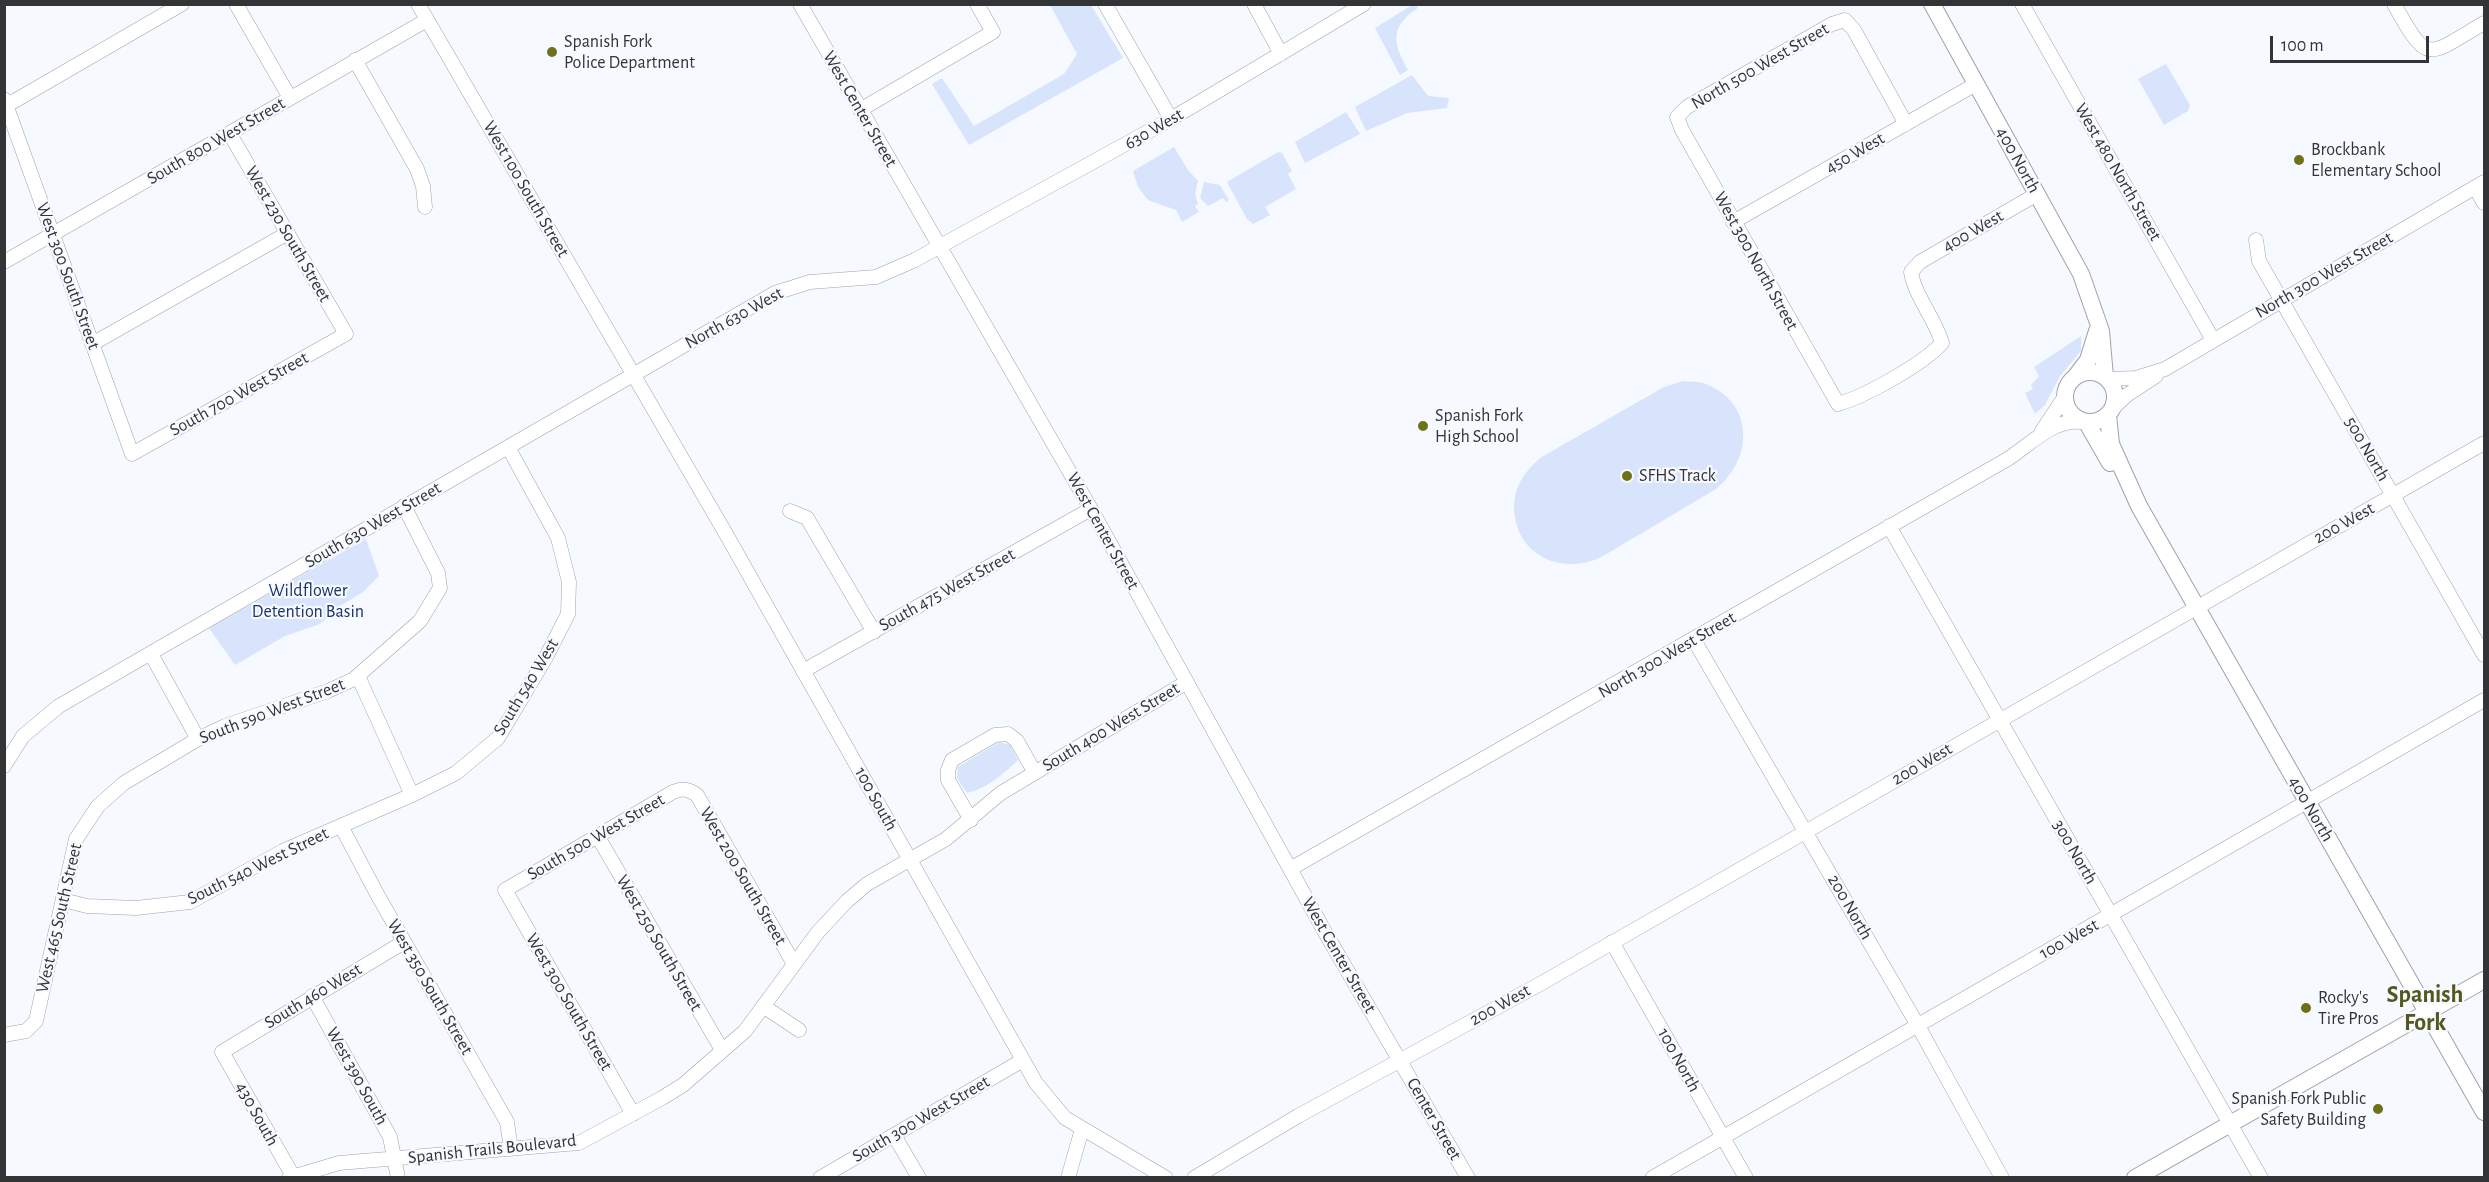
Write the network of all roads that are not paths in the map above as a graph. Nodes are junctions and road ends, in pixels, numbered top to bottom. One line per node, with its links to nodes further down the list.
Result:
1 (182, 4): 18 (street)
2 (236, 4): 17 (street)
3 (418, 4): 12 (street, West 100 South Street)
4 (800, 4): 19 (street, West Center Street)
5 (977, 4): 19 (street)
6 (1105, 4): 21 (street)
7 (1254, 4): 14 (street)
8 (1364, 4): 14 (street, 630 West)
9 (1932, 4): 16 (main road, 400 North)
10 (2022, 4): 37 (street, West 480 North Street)
11 (2394, 4): 13 (street)
12 (427, 20): 15 (street, South 800 West Street); 41 (street, West 100 South Street)
13 (2484, 23)
14 (1281, 54): 21 (street, 630 West)
15 (355, 60): 17 (street, South 800 West Street); 27 (street)
16 (1976, 84): 22 (street, 450 West); 25 (main road, 400 North)
17 (290, 98): 23 (street, South 800 West Street)
18 (5, 104): 30 (street, West 300 South Street)
19 (860, 110): 32 (street, West Center Street)
20 (1677, 117): 22 (street, North 500 West Street); 28 (street, West 300 North Street)
21 (1171, 119): 32 (street, 630 West)
22 (1906, 124): 28 (street, 450 West)
23 (230, 134): 29 (street, West 230 South Street); 30 (street, South 800 West Street)
24 (2480, 185): 26 (street); 34 (street, North 300 West Street)
25 (2037, 194): 35 (main road, 400 North); 38 (street, 400 West)
26 (2484, 203)
27 (425, 207)
28 (1733, 222): 38 (street, West 300 North Street)
29 (288, 233): 36 (street, West 230 South Street); 39 (street)
30 (53, 234): 33 (street, South 800 West Street); 39 (street, West 300 South Street)
31 (2256, 240): 34 (street, 500 North)
32 (941, 247): 41 (street, North 630 West); 54 (street, West Center Street)
33 (4, 262)
34 (2281, 300): 37 (street, North 300 West Street); 51 (street, 500 North)
35 (2097, 318): 42 (main road, 400 North); 43 (main road, 400 North)
36 (346, 334): 50 (street, South 700 West Street)
37 (2213, 340): 40 (street, North 300 West Street)
38 (1942, 343)
39 (92, 344): 50 (street, West 300 South Street)
40 (2165, 369): 43 (street); 45 (street)
41 (634, 375): 49 (street, South 630 West Street); 62 (street, 100 South)
42 (2076, 376): 43 (main road); 44 (main road)
43 (2106, 378): 45 (main road)
44 (2064, 398): 46 (main road); 47 (street)
45 (2110, 412): 46 (main road); 53 (main road, 400 North)
46 (2085, 422): 47 (street); 53 (main road, 400 North)
47 (2040, 435): 56 (street, North 300 West Street)
48 (2484, 443): 51 (street, 200 West)
49 (508, 447): 52 (street, South 630 West Street); 71 (street, South 540 West)
50 (132, 454)
51 (2393, 496): 57 (street, 200 West); 61 (street, 500 North)
52 (404, 506): 60 (street, South 630 West Street); 63 (street, South 590 West Street)
53 (2139, 506): 57 (main road, 400 North)
54 (1091, 509): 58 (street, South 475 West Street); 64 (street, West Center Street)
55 (790, 511): 58 (street)
56 (1889, 526): 59 (street, North 300 West Street); 66 (street, 300 North)
57 (2196, 607): 66 (street, 200 West); 72 (main road, 400 North)
58 (874, 632): 62 (street, South 475 West Street)
59 (1694, 640): 76 (street, 200 North); 79 (street, North 300 West Street)
60 (151, 654): 67 (street); 68 (street, South 630 West Street)
61 (2484, 656)
62 (803, 671): 78 (street, 100 South)
63 (358, 676): 67 (street, South 590 West Street); 71 (street)
64 (1187, 682): 69 (street, South 400 West Street); 79 (street, West Center Street)
65 (2484, 700): 72 (street, 100 West)
66 (2000, 719): 76 (street, 200 West); 82 (street, 300 North)
67 (198, 739): 73 (street, South 590 West Street)
68 (4, 766)
69 (1035, 773): 74 (street, South 400 West Street); 74 (street, South 400 West Street)
70 (690, 790): 77 (street, South 500 West Street); 85 (street, West 200 South Street)
71 (412, 795): 75 (street, South 540 West Street)
72 (2308, 802): 82 (street, 100 West); 89 (main road, 400 North)
73 (90, 818): 81 (street, West 465 South Street)
74 (971, 820): 78 (street, South 400 West Street)
75 (341, 826): 81 (street, South 540 West Street); 83 (street, West 350 South Street)
76 (1806, 831): 84 (street, 200 West); 90 (street, 200 North)
77 (598, 837): 80 (street, South 500 West Street); 93 (street, West 250 South Street)
78 (909, 859): 85 (street, Spanish Trails Boulevard); 95 (street, 100 South)
79 (1290, 869): 96 (street, West Center Street)
80 (505, 890): 98 (street, West 300 South Street)
81 (63, 900): 92 (street, West 465 South Street)
82 (2112, 915): 90 (street, 100 West); 99 (street, 300 North)
83 (404, 942): 87 (street, South 460 West); 103 (street, West 350 South Street)
84 (1612, 942): 96 (street, 200 West); 102 (street, 100 North)
85 (794, 964): 88 (street, Spanish Trails Boulevard)
86 (2484, 980): 89 (main road)
87 (312, 996): 94 (street, South 460 West); 104 (street, West 390 South)
88 (763, 1006): 91 (street); 93 (street, Spanish Trails Boulevard)
89 (2428, 1013): 97 (main road, 400 North); 99 (main road)
90 (1917, 1024): 102 (street, 100 West); 115 (street, 200 North)
91 (799, 1030)
92 (4, 1035)
93 (722, 1050): 98 (street, Spanish Trails Boulevard)
94 (222, 1052): 105 (street, 430 South)
95 (1023, 1060): 100 (street, 100 South); 101 (street, South 300 West Street)
96 (1400, 1060): 111 (street, 200 West); 112 (street, Center Street)
97 (2484, 1112)
98 (633, 1114): 103 (street, Spanish Trails Boulevard)
99 (2230, 1123): 116 (main road); 117 (street, 300 North)
100 (1082, 1128): 109 (street); 110 (street, 100 South)
101 (894, 1135): 107 (street, South 300 West Street); 108 (street)
102 (1723, 1137): 113 (street, 100 West); 114 (street, 100 North)
103 (511, 1149): 104 (street, Spanish Trails Boulevard)
104 (395, 1159): 105 (street, Spanish Trails Boulevard); 106 (street, West 390 South)
105 (291, 1177)
106 (398, 1178)
107 (820, 1178)
108 (919, 1178)
109 (1068, 1178)
110 (1166, 1178)
111 (1194, 1178)
112 (1468, 1178)
113 (1652, 1178)
114 (1746, 1178)
115 (2001, 1178)
116 (2135, 1178)
117 (2261, 1178)

